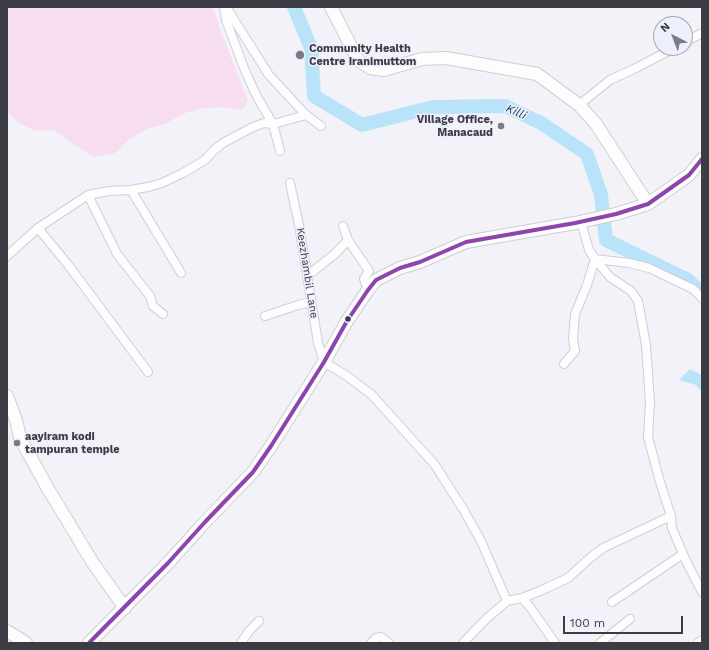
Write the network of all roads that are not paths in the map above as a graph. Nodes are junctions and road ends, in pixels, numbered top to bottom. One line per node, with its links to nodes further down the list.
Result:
1 (225, 7): 7 (street); 8 (street)
2 (331, 7): 6 (street)
3 (702, 33): 4 (street)
4 (693, 38)
5 (659, 56): 6 (street)
6 (580, 105): 15 (street)
7 (306, 116): 8 (street); 9 (street)
8 (273, 124): 10 (street); 13 (street)
9 (321, 126)
10 (280, 151)
11 (702, 159): 15 (street)
12 (290, 183): 23 (street, Keezhambil Lane)
13 (131, 190): 14 (street); 22 (street)
14 (88, 195): 18 (street); 27 (street)
15 (648, 204): 16 (street)
16 (584, 221): 21 (street); 24 (street)
17 (343, 226): 19 (street)
18 (38, 228): 20 (street); 31 (street)
19 (348, 240): 23 (street); 24 (street)
20 (7, 256)
21 (595, 259): 25 (street); 30 (street); 33 (street)
22 (181, 272)
23 (307, 276): 26 (street, Keezhambil Lane)
24 (368, 290): 29 (street)
25 (702, 298)
26 (311, 302): 28 (street); 29 (street, Keezhambil Lane)
27 (162, 314)
28 (266, 316)
29 (324, 362): 37 (street); 39 (street)
30 (564, 364)
31 (148, 372)
32 (7, 396): 39 (street)
33 (671, 516): 34 (street); 36 (street)
34 (683, 554): 35 (street); 38 (street)
35 (702, 592)
36 (522, 598): 37 (street); 50 (street)
37 (507, 602): 49 (street)
38 (612, 602)
39 (125, 608): 45 (street)
40 (630, 619): 51 (street)
41 (259, 621): 46 (street)
42 (7, 631): 44 (street)
43 (702, 640): 52 (street)
44 (26, 643)
45 (89, 643)
46 (241, 643)
47 (371, 643): 48 (street)
48 (389, 643)
49 (463, 643)
50 (555, 643)
51 (600, 643)
52 (698, 643)

